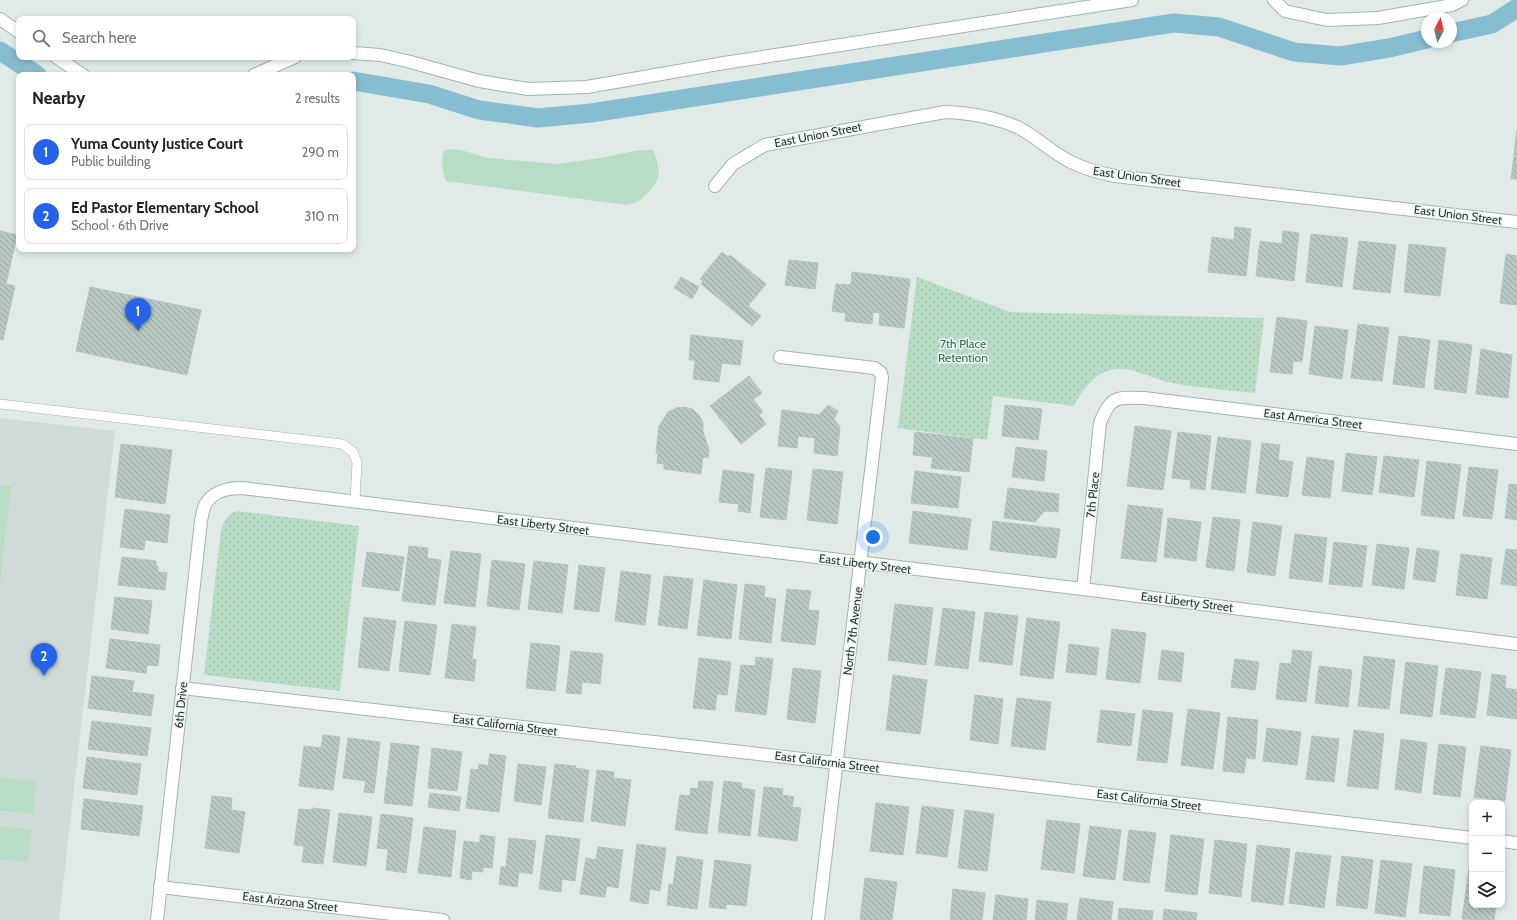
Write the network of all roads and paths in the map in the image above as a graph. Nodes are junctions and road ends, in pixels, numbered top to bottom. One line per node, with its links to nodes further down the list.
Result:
1 (1132, 0): 6 (street)
2 (1274, 0): 3 (street)
3 (1462, 0)
4 (0, 19): 5 (street)
5 (16, 30)
6 (356, 53)
7 (60, 60): 9 (street)
8 (288, 60): 10 (street)
9 (78, 72)
10 (261, 72)
11 (715, 186): 12 (street, East Union Street)
12 (1517, 222)
13 (780, 357): 19 (street, North 7th Avenue)
14 (1110, 403): 16 (street, East America Street); 20 (street, 7th Place)
15 (0, 404): 18 (lane)
16 (1517, 444)
17 (214, 495): 18 (street, East Liberty Street); 22 (street, 6th Drive)
18 (355, 501): 19 (street, East Liberty Street)
19 (862, 563): 20 (street, East Liberty Street); 23 (street, North 7th Avenue)
20 (1083, 589): 21 (street, East Liberty Street)
21 (1517, 644)
22 (182, 688): 23 (street, East California Street); 27 (street, 6th Drive)
23 (837, 763): 24 (street, East California Street); 30 (street, North 7th Avenue)
24 (1469, 838)
25 (1505, 841): 26 (street)
26 (1517, 843)
27 (160, 887): 28 (street, 6th Drive); 29 (street, East Arizona Street)
28 (157, 920)
29 (443, 920)
30 (818, 920)

